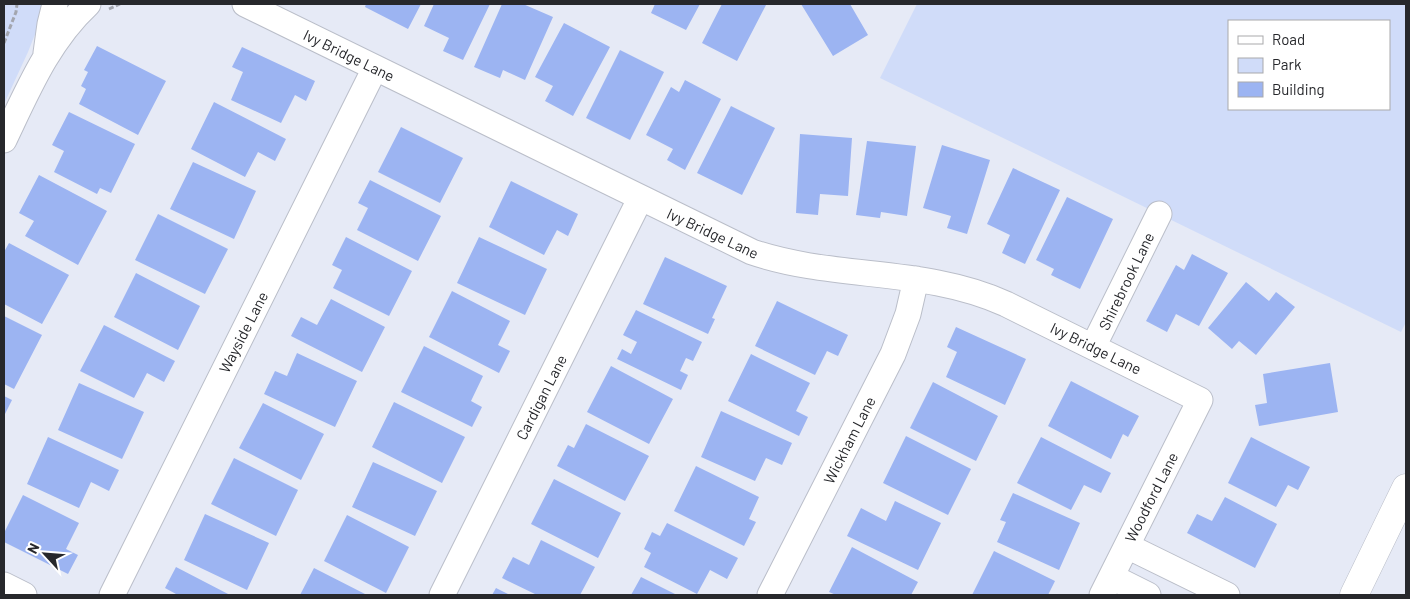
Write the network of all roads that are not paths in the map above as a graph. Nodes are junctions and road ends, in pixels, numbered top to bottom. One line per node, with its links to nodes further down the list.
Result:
1 (55, 4): 4 (street)
2 (88, 4): 4 (street)
3 (245, 4): 5 (street, Ivy Bridge Lane)
4 (46, 55): 6 (street)
5 (375, 68): 7 (street, Ivy Bridge Lane); 17 (street, Wayside Lane)
6 (4, 140)
7 (640, 199): 9 (street, Ivy Bridge Lane); 18 (street, Cardigan Lane)
8 (1159, 214): 10 (street, Shirebrook Lane)
9 (916, 279): 10 (street, Ivy Bridge Lane); 19 (street, Wickham Lane)
10 (1093, 347): 11 (street, Ivy Bridge Lane)
11 (1200, 400): 13 (street, Woodford Lane)
12 (1406, 488): 22 (main road)
13 (1127, 546): 15 (street, Woodford Lane); 21 (street)
14 (4, 585): 16 (street)
15 (1107, 586): 20 (street)
16 (24, 595)
17 (112, 595)
18 (442, 595)
19 (770, 595)
20 (1148, 595)
21 (1227, 595)
22 (1354, 595)

